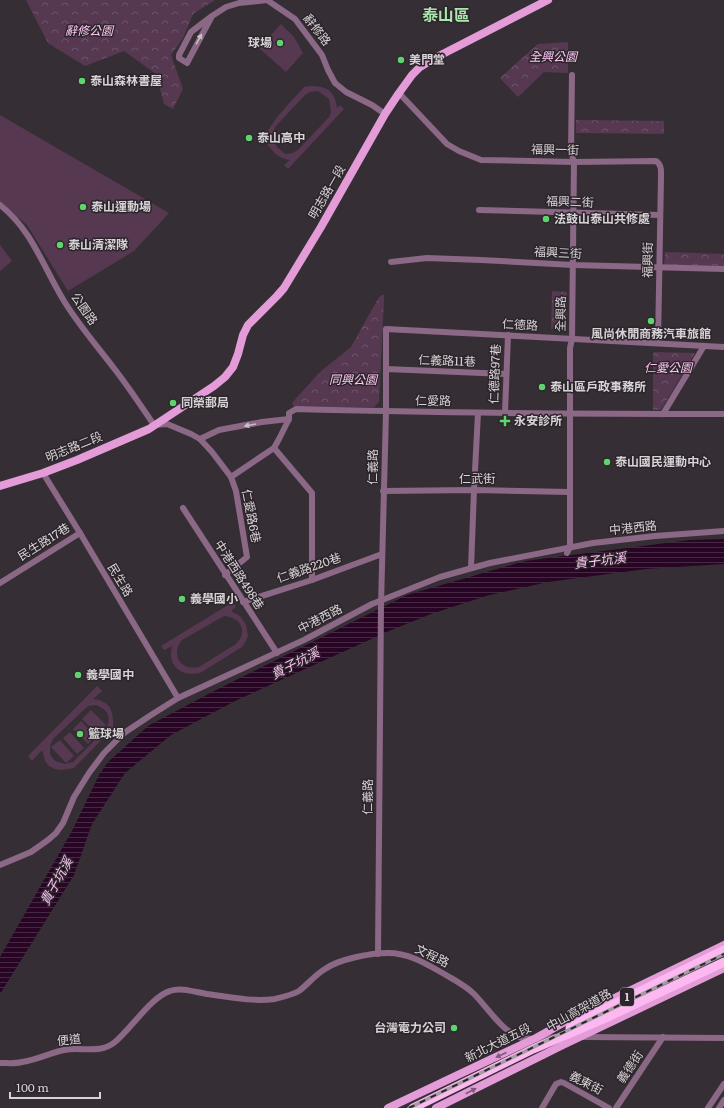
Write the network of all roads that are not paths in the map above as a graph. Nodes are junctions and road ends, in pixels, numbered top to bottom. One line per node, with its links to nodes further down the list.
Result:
1 (548, 0): 4 (main road, 明志路一段)
2 (212, 16): 2 (street, 辭修路, one-way to 2); 5 (street, 辭修路)
3 (572, 75): 6 (street, 全興路)
4 (398, 93): 5 (main road, 明志路一段); 6 (street, 福興一街)
5 (385, 114): 31 (main road, 明志路一段)
6 (574, 162): 7 (street, 福興一街); 10 (street, 全興路)
7 (661, 177): 11 (street, 福興街)
8 (0, 205): 31 (street, 公園路)
9 (479, 210): 10 (street, 福興二街)
10 (573, 213): 11 (street, 福興二街); 13 (street, 全興路)
11 (660, 215): 14 (street, 福興街)
12 (391, 262): 13 (street, 福興三街)
13 (573, 265): 14 (street, 福興三街); 18 (street, 全興路)
14 (659, 268): 15 (street, 福興三街); 19 (street, 福興街)
15 (724, 269)
16 (386, 329): 17 (street, 仁德路); 22 (street, 仁義路)
17 (508, 336): 18 (street, 仁德路); 23 (street, 仁德路97巷)
18 (572, 339): 19 (street, 仁德路); 27 (street, 全興路)
19 (658, 343): 20 (street, 仁德路)
20 (704, 346): 21 (street, 仁德路); 28 (street)
21 (724, 347)
22 (386, 369): 23 (street, 仁義路11巷); 24 (street, 仁義路)
23 (506, 374): 26 (street, 仁德路97巷)
24 (386, 412): 25 (street, 仁愛路); 30 (street, 仁愛路); 38 (street, 仁義路)
25 (478, 413): 26 (street, 仁愛路); 37 (street)
26 (505, 413): 27 (street, 仁愛路)
27 (570, 414): 28 (street, 仁愛路); 39 (street, 全興路)
28 (663, 414): 29 (street, 仁愛路)
29 (724, 414)
30 (289, 419): 32 (street, 仁愛路, one-way to 32); 33 (street)
31 (154, 425): 32 (street); 34 (main road, 明志路二段)
32 (200, 439): 35 (street, 仁愛路6巷)
33 (274, 448): 35 (street); 47 (street)
34 (43, 473): 36 (main road, 明志路二段); 42 (street, 民生路)
35 (231, 477): 46 (street, 仁愛路6巷)
36 (0, 486)
37 (474, 490): 38 (street, 仁武街); 39 (street, 仁武街); 45 (street)
38 (384, 491): 44 (street, 仁義路)
39 (570, 492): 43 (street, 全興路)
40 (183, 508): 46 (street, 中港西路498巷)
41 (724, 531): 43 (street, 中港西路)
42 (80, 533): 48 (street, 民生路17巷); 52 (street, 民生路)
43 (569, 550): 45 (street, 中港西路)
44 (382, 554): 47 (street, 仁義路220巷); 50 (street, 仁義路)
45 (471, 568): 50 (street, 中港西路)
46 (225, 575): 49 (street, 中港西路498巷)
47 (312, 580): 49 (street, 仁義路220巷)
48 (0, 583)
49 (243, 602): 51 (street, 中港西路498巷)
50 (381, 603): 51 (street, 中港西路); 56 (street, 仁義路)
51 (277, 653): 52 (street, 中港西路)
52 (178, 698): 53 (street, 中港西路)
53 (0, 865)
54 (724, 945): 59 (main road, 新北大道五段 / 1)
55 (724, 950): 66 (highway, 中山高架道路 / 1)
56 (378, 954): 61 (street, 文程路); 64 (street, 文程路)
57 (724, 962): 66 (highway, 中山高架道路 / 1)
58 (724, 968): 60 (main road, 1)
59 (651, 980): 60 (main road); 64 (main road, 新北大道五段 / 1)
60 (659, 999): 62 (main road, 1)
61 (133, 1024): 67 (street, 便道)
62 (579, 1037): 63 (street, 文程路); 64 (street, 文程路); 72 (main road, 1, one-way to 62)
63 (663, 1037): 65 (street, 文程路); 75 (street, 義德街)
64 (536, 1038): 70 (main road, 新北大道五段 / 1, one-way to 70)
65 (724, 1038)
66 (533, 1049): 71 (highway, 中山高架道路 / 1)
67 (0, 1063)
68 (724, 1084): 76 (street)
69 (724, 1100): 77 (street)
70 (395, 1107)
71 (413, 1108)
72 (436, 1108)
73 (542, 1108): 74 (street, 義東街)
74 (609, 1108)
75 (616, 1108)
76 (708, 1108)
77 (719, 1108)

